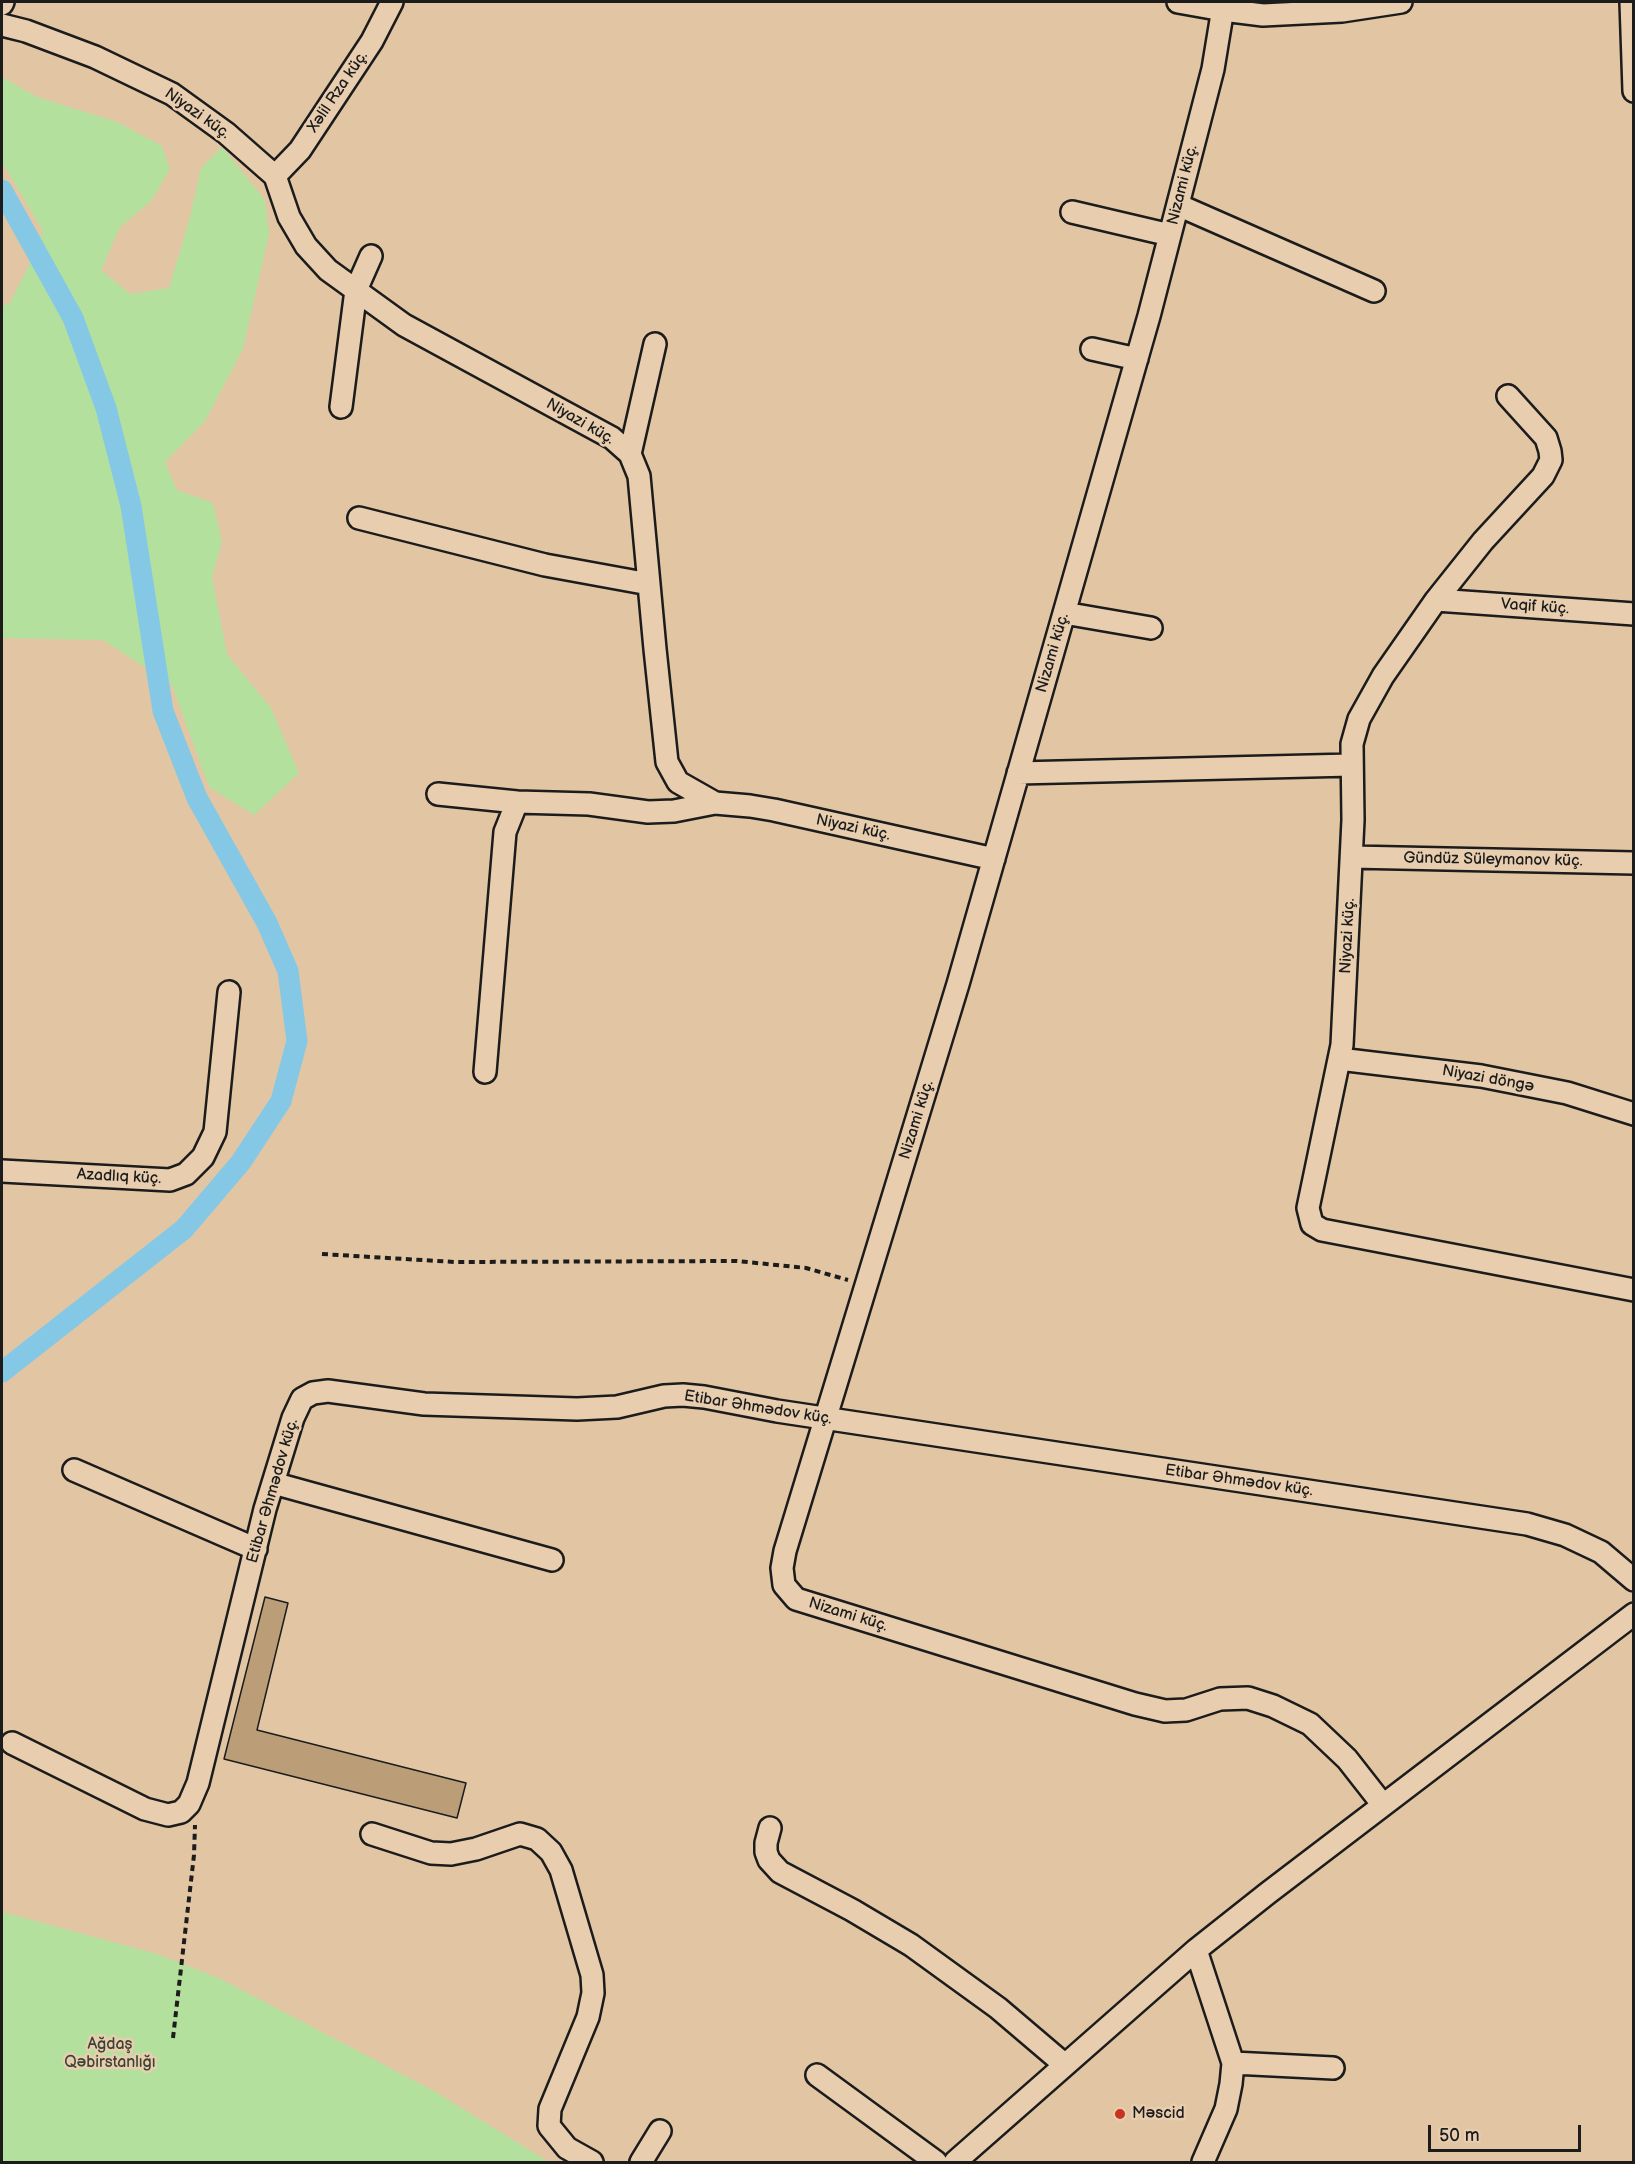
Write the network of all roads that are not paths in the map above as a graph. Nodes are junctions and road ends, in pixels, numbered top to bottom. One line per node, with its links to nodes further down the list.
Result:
1 (392, 2): 8 (street, Xəlil Rza küç.)
2 (1178, 2): 5 (street)
3 (1401, 2): 5 (street)
4 (1631, 2): 7 (street)
5 (1224, 6): 9 (street, Nizami küç.)
6 (2, 25): 8 (street, Niyazi küç.)
7 (1634, 92)
8 (275, 176): 13 (street, Niyazi küç.)
9 (1178, 205): 11 (street, Nizami küç.); 14 (street)
10 (1072, 212): 11 (street)
11 (1170, 235): 17 (street, Nizami küç.)
12 (371, 256): 13 (street)
13 (356, 290): 19 (street); 20 (street, Niyazi küç.)
14 (1374, 291)
15 (655, 344): 20 (street)
16 (1092, 349): 17 (street)
17 (1137, 359): 24 (street, Nizami küç.)
18 (1508, 396): 23 (street, Niyazi küç.)
19 (341, 407)
20 (630, 454): 22 (street, Niyazi küç.)
21 (359, 519): 22 (street)
22 (649, 584): 31 (street, Niyazi küç.)
23 (1436, 600): 25 (street, Vaqif küç.); 27 (street, Niyazi küç.)
24 (1064, 613): 26 (street); 28 (street, Nizami küç.)
25 (1634, 614)
26 (1150, 628)
27 (1351, 765): 28 (street); 32 (street, Niyazi küç.)
28 (1018, 773): 33 (street, Nizami küç.)
29 (438, 794): 30 (street)
30 (517, 802): 31 (street); 37 (street)
31 (715, 803): 33 (street, Niyazi küç.)
32 (1352, 857): 34 (street, Gündüz Süleymanov küç.); 36 (street, Niyazi küç.)
33 (994, 858): 41 (street, Nizami küç.)
34 (1634, 863)
35 (229, 992): 39 (street, Azadlıq küç.)
36 (1339, 1059): 38 (street, Niyazi döngə); 40 (street, Niyazi küç.)
37 (485, 1072)
38 (1634, 1114)
39 (2, 1170)
40 (1634, 1290)
41 (825, 1419): 43 (street, Etibar Əhmədov küç.); 46 (street, Etibar Əhmədov küç.); 49 (street, Nizami küç.)
42 (74, 1470): 44 (street)
43 (273, 1483): 44 (street, Etibar Əhmədov küç.); 45 (street)
44 (255, 1549): 48 (street, Etibar Əhmədov küç.)
45 (552, 1560)
46 (1634, 1580)
47 (1634, 1614): 49 (street)
48 (12, 1743)
49 (1383, 1805): 52 (street)
50 (770, 1828): 54 (street)
51 (372, 1834): 58 (street)
52 (1196, 1950): 53 (street); 54 (street)
53 (1233, 2063): 55 (street); 62 (street)
54 (1065, 2065): 61 (street)
55 (1333, 2068)
56 (817, 2074): 60 (street)
57 (660, 2130): 59 (street)
58 (592, 2163)
59 (641, 2163)
60 (936, 2163)
61 (955, 2163)
62 (1203, 2163)

